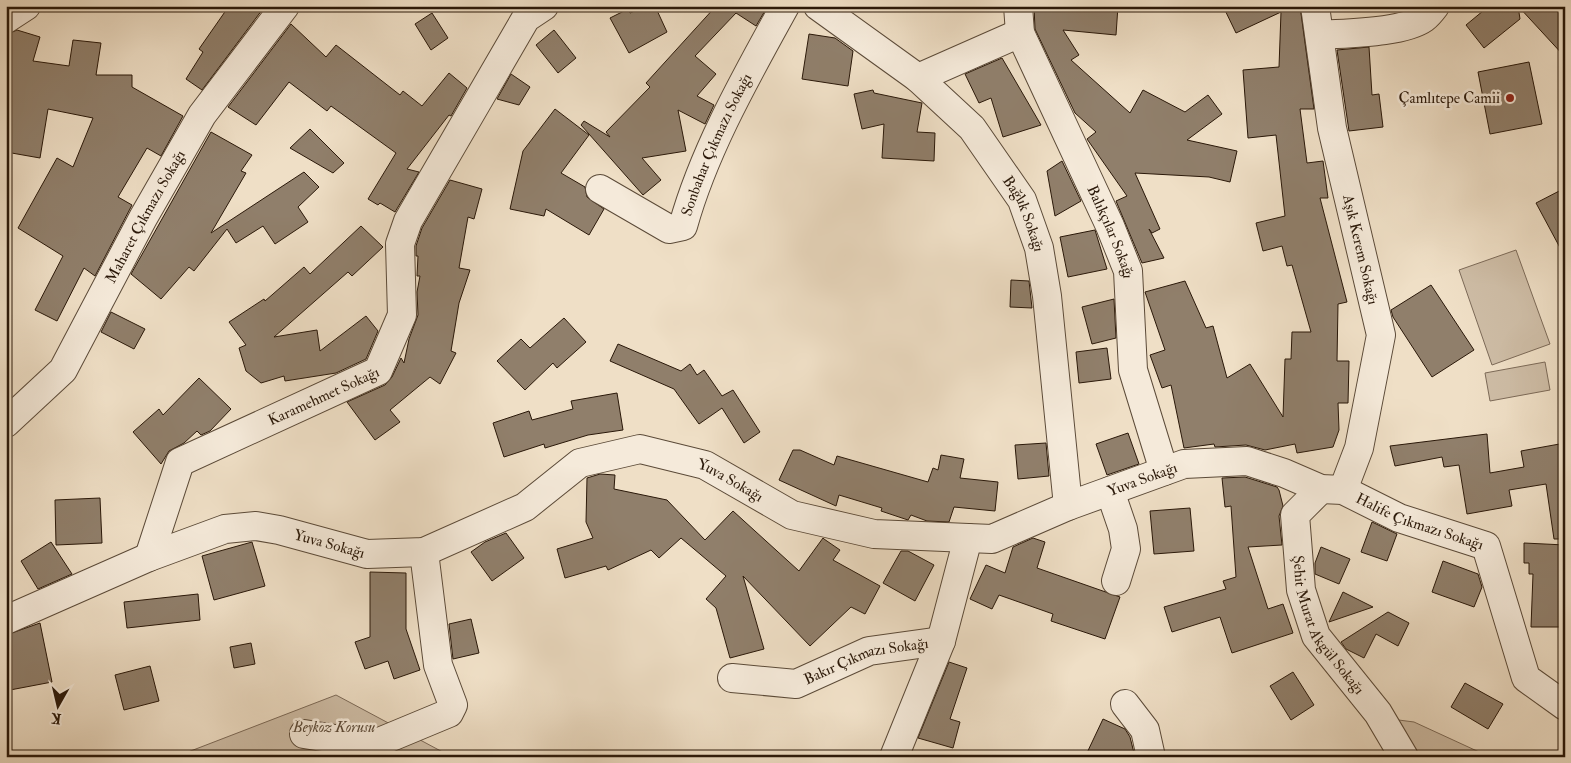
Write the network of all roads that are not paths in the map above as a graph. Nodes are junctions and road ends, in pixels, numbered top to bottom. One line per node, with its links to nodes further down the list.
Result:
1 (26, 6): 9 (street)
2 (285, 6): 14 (street, Maharet Çıkmazı Sokağı)
3 (544, 6): 21 (street, Karamehmet Sokağı)
4 (786, 6): 13 (street, Sonbahar Çıkmazı Sokağı)
5 (818, 6): 12 (street, Bağlık Sokağı)
6 (1018, 6): 10 (street, Balıkçılar Sokağı)
7 (1315, 6): 11 (street, Aşık Kerem Sokağı)
8 (1435, 6): 11 (street)
9 (6, 19)
10 (1020, 33): 12 (street); 15 (street, Balıkçılar Sokağı)
11 (1320, 35): 16 (street, Aşık Kerem Sokağı)
12 (918, 78): 18 (street, Bağlık Sokağı)
13 (600, 188)
14 (6, 423)
15 (1164, 471): 16 (street, Yuva Sokağı); 17 (street, Yuva Sokağı)
16 (1332, 490): 27 (street, Halife Çıkmazı Sokağı); 31 (street, Şehit Murat Akgül Sokağı)
17 (1110, 491): 18 (street, Yuva Sokağı); 22 (street)
18 (1068, 506): 19 (street, Yuva Sokağı)
19 (968, 538): 20 (street, Yuva Sokağı); 24 (street)
20 (424, 552): 21 (street, Yuva Sokağı); 28 (street)
21 (149, 557): 23 (street)
22 (1116, 581)
23 (6, 620)
24 (940, 641): 25 (street, Bakır Çıkmazı Sokağı); 29 (street)
25 (732, 678)
26 (1125, 704): 30 (street)
27 (1565, 706)
28 (304, 734)
29 (894, 757)
30 (1151, 757)
31 (1404, 757)

